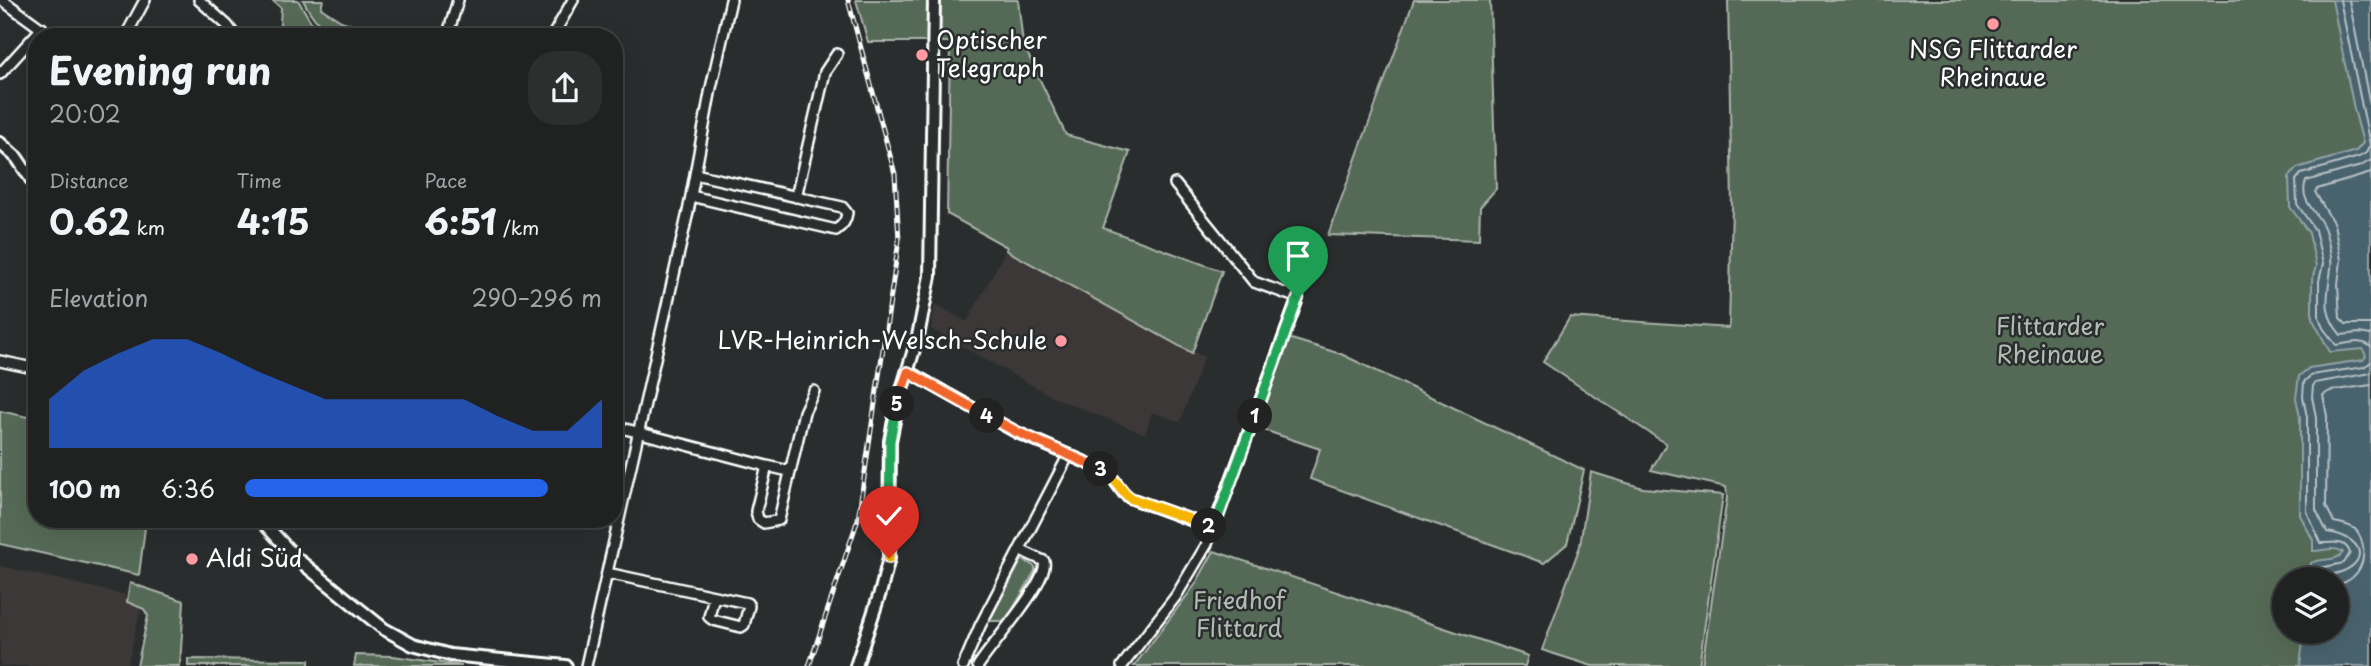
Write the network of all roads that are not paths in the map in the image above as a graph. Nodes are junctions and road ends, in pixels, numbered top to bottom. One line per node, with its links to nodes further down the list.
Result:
1 (145, 0): 9 (street)
2 (199, 0): 10 (street)
3 (458, 0): 11 (street)
4 (572, 0): 12 (street)
5 (731, 0): 18 (street)
6 (934, 0): 24 (street)
7 (8, 2): 8 (street)
8 (42, 28)
9 (130, 28)
10 (229, 28)
11 (451, 28)
12 (557, 28)
13 (28, 43): 15 (street)
14 (837, 54): 21 (street)
15 (0, 74)
16 (0, 144): 17 (street)
17 (28, 174)
18 (695, 174): 20 (street); 21 (street)
19 (1175, 184): 34 (street)
20 (691, 196): 21 (street); 27 (street)
21 (796, 197)
22 (0, 360): 23 (street)
23 (28, 367)
24 (908, 372): 28 (street); 40 (street)
25 (814, 391): 30 (street)
26 (623, 429): 27 (street)
27 (639, 434): 29 (street); 31 (street)
28 (1068, 456): 34 (street); 35 (street)
29 (767, 466): 30 (street); 30 (street)
30 (789, 471)
31 (623, 504)
32 (268, 528): 38 (street)
33 (617, 528): 36 (street)
34 (1214, 528): 43 (street)
35 (1020, 550): 41 (street); 42 (street)
36 (607, 573): 37 (street); 39 (street)
37 (714, 596): 37 (street)
38 (566, 666)
39 (586, 666)
40 (856, 666)
41 (963, 666)
42 (978, 666)
43 (1122, 666)

